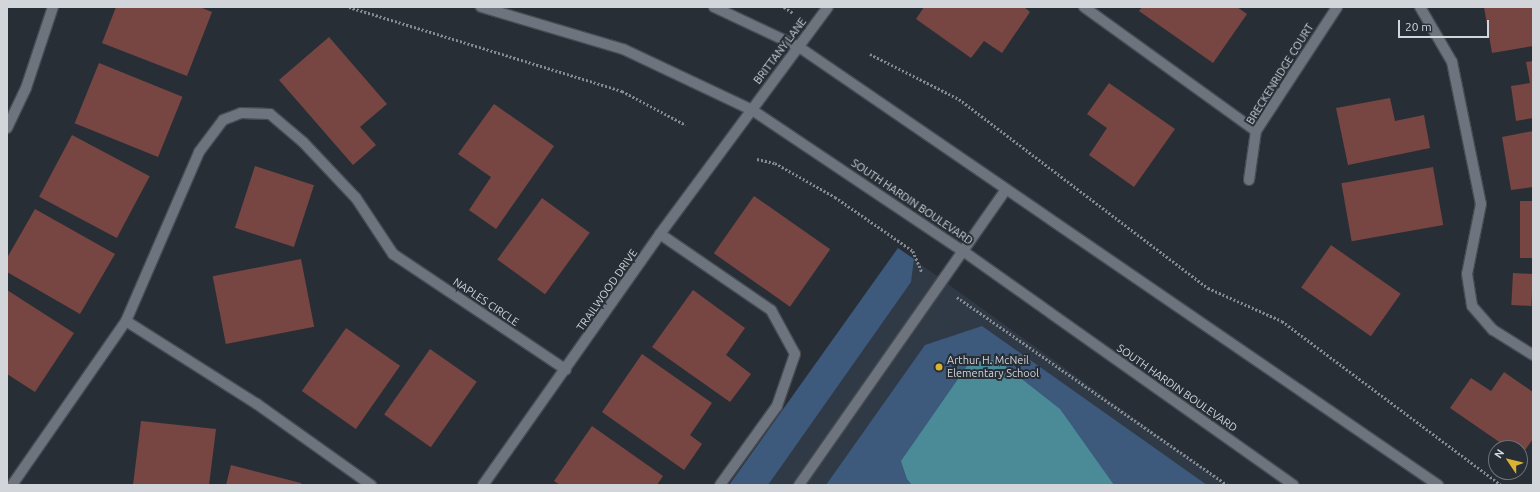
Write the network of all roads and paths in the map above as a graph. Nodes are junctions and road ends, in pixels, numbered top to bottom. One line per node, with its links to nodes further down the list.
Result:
1 (53, 7): 16 (main road)
2 (349, 7): 15 (path)
3 (481, 7): 14 (main road, SOUTH HARDIN BOULEVARD)
4 (714, 7): 12 (main road)
5 (784, 7): 11 (path)
6 (828, 7): 12 (main road, BRITTANY LANE)
7 (1084, 7): 10 (main road)
8 (1336, 7): 17 (main road, BRECKENRIDGE COURT)
9 (1420, 7): 25 (main road)
10 (1099, 11): 17 (main road)
11 (793, 13)
12 (799, 47): 14 (main road, BRITTANY LANE); 20 (main road)
13 (870, 54): 35 (path)
14 (752, 110): 21 (main road, TRAILWOOD DRIVE); 22 (main road, SOUTH HARDIN BOULEVARD)
15 (686, 125)
16 (7, 128)
17 (1256, 131): 19 (main road, BRECKENRIDGE COURT)
18 (757, 159): 23 (path)
19 (1249, 180)
20 (1006, 188): 22 (main road); 34 (main road)
21 (660, 234): 26 (main road, TRAILWOOD DRIVE); 30 (main road)
22 (963, 251): 23 (main road); 33 (main road, SOUTH HARDIN BOULEVARD)
23 (940, 284): 31 (main road); 32 (path)
24 (126, 321): 26 (main road, NAPLES CIRCLE); 27 (main road); 28 (main road)
25 (1533, 355)
26 (566, 370): 29 (main road, TRAILWOOD DRIVE)
27 (12, 485)
28 (371, 485)
29 (483, 485)
30 (720, 485)
31 (799, 485)
32 (1227, 485)
33 (1293, 485)
34 (1438, 485)
35 (1502, 485)

